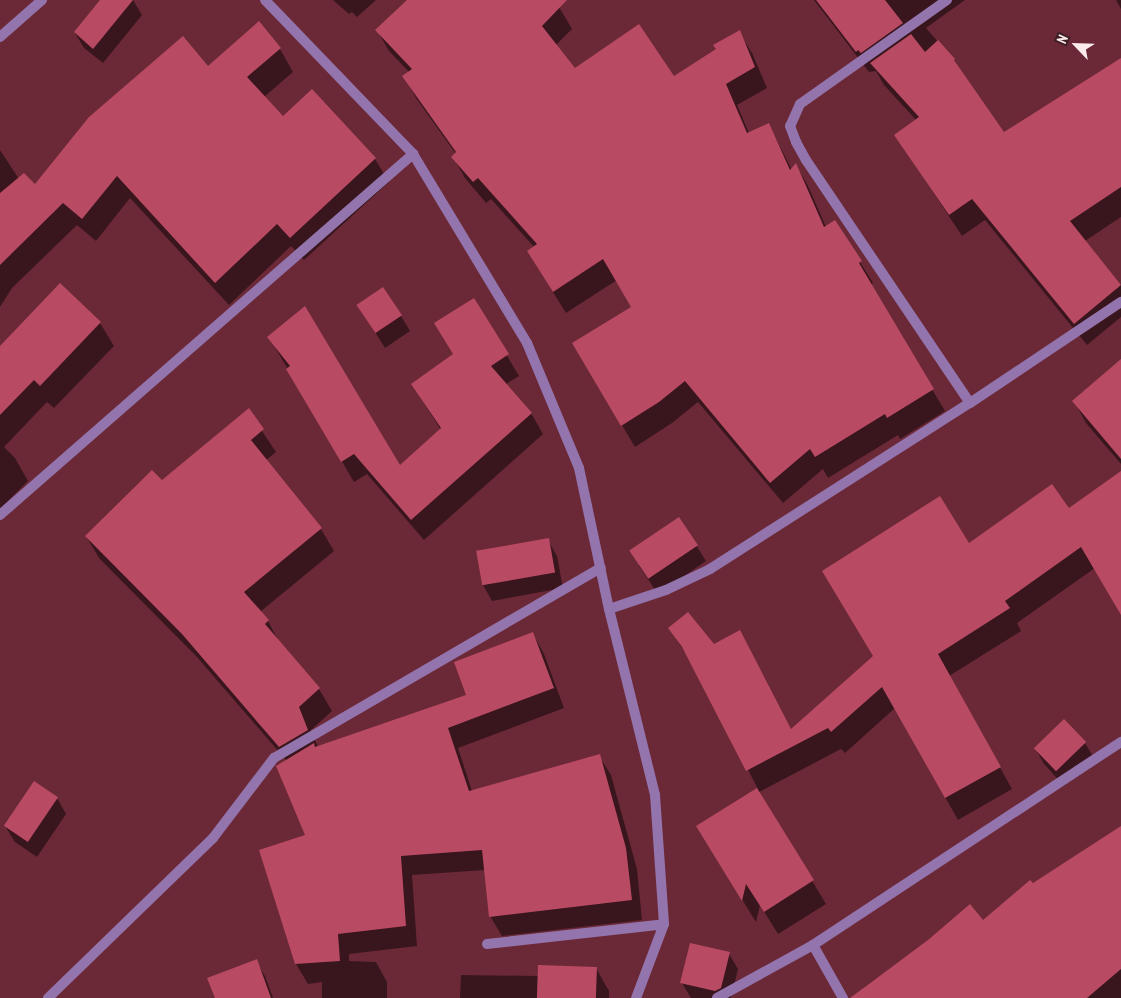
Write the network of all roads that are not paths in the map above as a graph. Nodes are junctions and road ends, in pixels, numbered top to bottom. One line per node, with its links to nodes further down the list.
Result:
1 (42, 0): 4 (street)
2 (265, 0): 5 (street)
3 (947, 0): 7 (street)
4 (0, 37)
5 (413, 154): 8 (street); 9 (street)
6 (1121, 302): 7 (street)
7 (970, 403): 10 (street)
8 (0, 515)
9 (601, 568): 10 (street); 15 (street)
10 (609, 609): 12 (street)
11 (1121, 742): 14 (street)
12 (664, 924): 13 (street); 16 (street)
13 (487, 944)
14 (813, 945): 17 (street); 18 (street)
15 (48, 998)
16 (636, 998)
17 (717, 998)
18 (843, 998)

